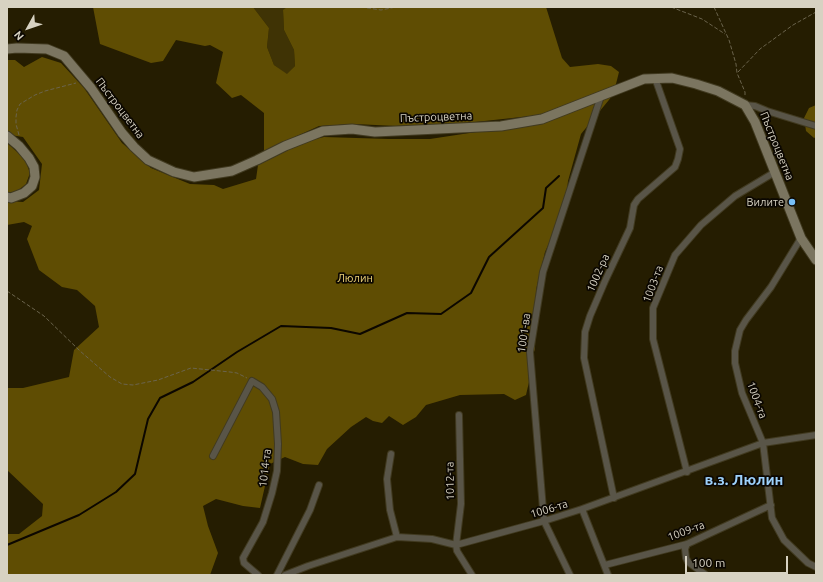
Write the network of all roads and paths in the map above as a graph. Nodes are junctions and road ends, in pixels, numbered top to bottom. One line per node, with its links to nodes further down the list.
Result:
1 (361, 7): 2 (path)
2 (396, 7)
3 (671, 7): 6 (path)
4 (714, 7): 6 (path)
5 (816, 12): 8 (path)
6 (726, 34): 8 (path)
7 (7, 49): 10 (street, Пъстроцветна)
8 (737, 73): 12 (path)
9 (655, 78): 11 (street, Пъстроцветна); 12 (street, Пъстроцветна); 29 (street, 1002-ра)
10 (84, 80): 11 (street, Пъстроцветна); 15 (path)
11 (601, 96): 32 (street, 1001-ва)
12 (746, 105): 13 (street); 16 (street, Пъстроцветна)
13 (816, 126)
14 (7, 136): 15 (street)
15 (19, 146): 17 (street)
16 (775, 172): 18 (street, Пъстроцветна); 27 (street, 1003-та)
17 (7, 197)
18 (801, 238): 19 (street, Пъстроцветна); 24 (street, 1004-та)
19 (816, 260)
20 (7, 291): 21 (path)
21 (252, 381): 26 (street); 38 (street, 1014-та)
22 (459, 415): 35 (street, 1012-та)
23 (816, 435): 24 (street, 1006-та)
24 (763, 443): 27 (street, 1006-та); 30 (street, 1004-та)
25 (391, 454): 33 (street)
26 (213, 456)
27 (687, 472): 29 (street, 1006-та)
28 (319, 485): 39 (street)
29 (614, 498): 31 (street, 1006-та)
30 (771, 506): 34 (street, 1009-та); 37 (street, 1004-та)
31 (582, 509): 32 (street, 1006-та); 36 (street)
32 (544, 521): 35 (street, 1006-та); 42 (street, 1001-ва)
33 (397, 537): 35 (street); 40 (street)
34 (686, 544): 36 (street, 1009-та); 44 (street)
35 (456, 546): 41 (street)
36 (605, 565): 43 (street)
37 (816, 567)
38 (258, 575)
39 (277, 575)
40 (285, 575)
41 (472, 575)
42 (570, 575)
43 (608, 575)
44 (706, 575)

